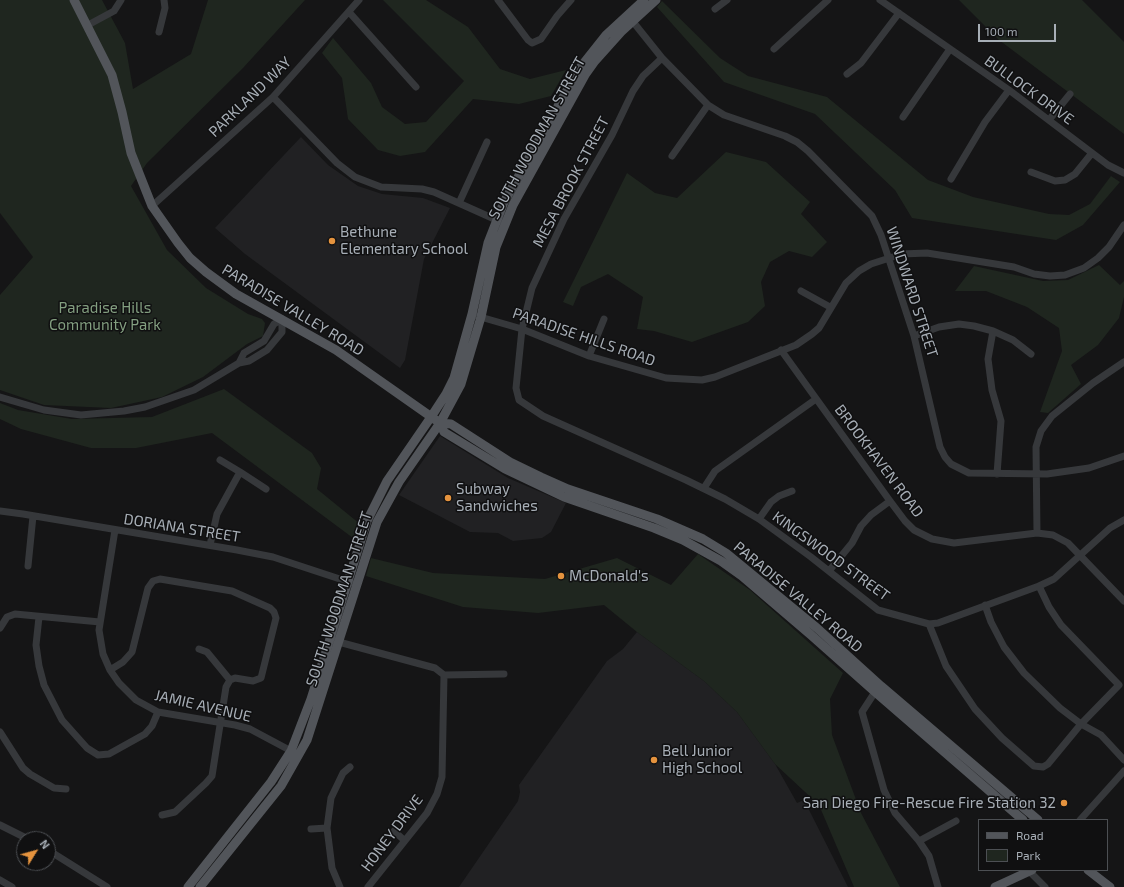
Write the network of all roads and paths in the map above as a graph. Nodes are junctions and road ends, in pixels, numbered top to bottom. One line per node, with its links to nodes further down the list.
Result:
1 (74, 0): 16 (main road, PARADISE VALLEY ROAD)
2 (121, 0): 16 (street)
3 (164, 0): 17 (street)
4 (359, 0): 13 (street, PARKLAND WAY)
5 (498, 0): 6 (street)
6 (571, 0)
7 (644, 0): 15 (main road, SOUTH WOODMAN STREET)
8 (656, 0): 15 (main road, SOUTH WOODMAN STREET)
9 (727, 0): 12 (street)
10 (828, 0): 18 (street)
11 (880, 0): 14 (street, BULLOCK DRIVE)
12 (715, 9)
13 (349, 12): 22 (street); 25 (street, PARKLAND WAY)
14 (899, 13): 19 (street, BULLOCK DRIVE); 21 (street)
15 (630, 18): 20 (street, WINDWARD STREET); 37 (main road, SOUTH WOODMAN STREET)
16 (88, 25): 36 (main road, PARADISE VALLEY ROAD)
17 (159, 32)
18 (774, 49)
19 (950, 49): 23 (street, BULLOCK DRIVE); 27 (street)
20 (662, 58): 26 (street, WINDWARD STREET); 45 (street, MESA BROOK STREET)
21 (847, 74)
22 (416, 87)
23 (1009, 90): 28 (street, BULLOCK DRIVE); 34 (street)
24 (1070, 94): 28 (street)
25 (273, 97): 35 (street); 36 (street, PARKLAND WAY)
26 (708, 105): 31 (street); 39 (street, WINDWARD STREET)
27 (903, 117)
28 (1048, 120): 30 (street, BULLOCK DRIVE)
29 (487, 142): 35 (street)
30 (1092, 153): 32 (street); 33 (street, BULLOCK DRIVE)
31 (672, 156)
32 (1032, 172)
33 (1124, 174)
34 (951, 179)
35 (459, 203): 37 (street)
36 (152, 206): 43 (main road, PARADISE VALLEY ROAD)
37 (500, 221): 42 (main road, SOUTH WOODMAN STREET)
38 (1124, 225): 39 (street, PARADISE HILLS ROAD)
39 (888, 258): 41 (street, PARADISE HILLS ROAD); 47 (street, WINDWARD STREET)
40 (801, 291): 41 (street)
41 (830, 308): 48 (street, PARADISE HILLS ROAD)
42 (476, 315): 45 (street, PARADISE HILLS ROAD); 56 (main road, SOUTH WOODMAN STREET); 57 (main road, SOUTH WOODMAN STREET)
43 (282, 319): 52 (street); 52 (street); 56 (main road, PARADISE VALLEY ROAD)
44 (604, 319): 50 (street)
45 (522, 329): 50 (street, PARADISE HILLS ROAD); 55 (street, MESA BROOK STREET)
46 (993, 331): 47 (street); 49 (street); 61 (street)
47 (914, 336): 61 (street, WINDWARD STREET)
48 (781, 350): 50 (street, PARADISE HILLS ROAD); 54 (street, BROOKHAVEN ROAD)
49 (1031, 354)
50 (589, 356)
51 (1124, 362): 62 (street)
52 (239, 363): 53 (street)
53 (0, 397)
54 (816, 399): 63 (street); 66 (street, BROOKHAVEN ROAD)
55 (519, 400): 63 (street, KINGSWOOD STREET)
56 (431, 417): 57 (main road, PARADISE VALLEY ROAD); 77 (main road, SOUTH WOODMAN STREET)
57 (440, 423): 77 (main road, SOUTH WOODMAN STREET); 92 (main road, PARADISE VALLEY ROAD); 105 (main road, PARADISE VALLEY ROAD)
58 (1124, 456): 62 (street, WINDWARD STREET)
59 (220, 460): 60 (street)
60 (240, 472): 64 (street); 73 (street)
61 (997, 474): 62 (street, WINDWARD STREET)
62 (1036, 474): 72 (street)
63 (704, 488): 69 (street, KINGSWOOD STREET)
64 (266, 489)
65 (792, 491): 69 (street)
66 (890, 501): 72 (street, BROOKHAVEN ROAD); 76 (street)
67 (0, 512): 68 (street, DORIANA STREET)
68 (33, 516): 71 (street, DORIANA STREET); 75 (street)
69 (759, 519): 76 (street, KINGSWOOD STREET)
70 (1124, 520): 74 (street)
71 (115, 530): 73 (street, DORIANA STREET); 82 (street, JAMIE AVENUE)
72 (1037, 533): 74 (street, BROOKHAVEN ROAD)
73 (210, 545): 77 (street, DORIANA STREET)
74 (1080, 554): 78 (street); 79 (street, BROOKHAVEN ROAD)
75 (28, 566)
76 (829, 571): 83 (street, KINGSWOOD STREET)
77 (352, 583): 85 (main road, SOUTH WOODMAN STREET); 86 (main road, SOUTH WOODMAN STREET)
78 (1039, 586): 80 (street); 95 (street)
79 (1123, 599)
80 (985, 606): 83 (street); 95 (street)
81 (39, 617): 82 (street); 84 (street); 93 (street)
82 (100, 622): 88 (street, JAMIE AVENUE)
83 (929, 624): 95 (street)
84 (0, 628)
85 (329, 639): 86 (street); 97 (main road, SOUTH WOODMAN STREET)
86 (340, 642): 90 (street); 98 (main road, SOUTH WOODMAN STREET)
87 (199, 649): 91 (street)
88 (110, 670): 91 (street); 93 (street, JAMIE AVENUE)
89 (504, 674): 90 (street)
90 (444, 675): 113 (street, HONEY DRIVE)
91 (230, 680): 94 (street)
92 (875, 692): 104 (main road, PARADISE VALLEY ROAD); 114 (street)
93 (158, 712): 94 (street, JAMIE AVENUE)
94 (220, 722): 97 (street, JAMIE AVENUE); 103 (street)
95 (1082, 724): 99 (street)
96 (0, 732): 102 (street)
97 (290, 751): 98 (street, JAMIE AVENUE); 121 (main road, SOUTH WOODMAN STREET)
98 (300, 755): 122 (main road, SOUTH WOODMAN STREET)
99 (1124, 760)
100 (350, 767): 109 (street)
101 (1124, 771): 106 (street)
102 (66, 789)
103 (162, 815)
104 (1022, 819)
105 (1037, 819)
106 (1081, 819)
107 (956, 821): 114 (street)
108 (0, 825): 112 (street)
109 (327, 828): 110 (street); 123 (street)
110 (311, 829)
111 (394, 831): 113 (street)
112 (16, 833)
113 (404, 840): 124 (street, HONEY DRIVE)
114 (919, 841): 125 (street)
115 (56, 855): 120 (street)
116 (1031, 871): 126 (main road); 127 (street)
117 (1089, 871): 128 (main road)
118 (0, 880): 119 (street)
119 (12, 887)
120 (107, 887)
121 (188, 887)
122 (200, 887)
123 (340, 887)
124 (368, 887)
125 (938, 887)
126 (995, 887)
127 (1045, 887)
128 (1110, 887)

